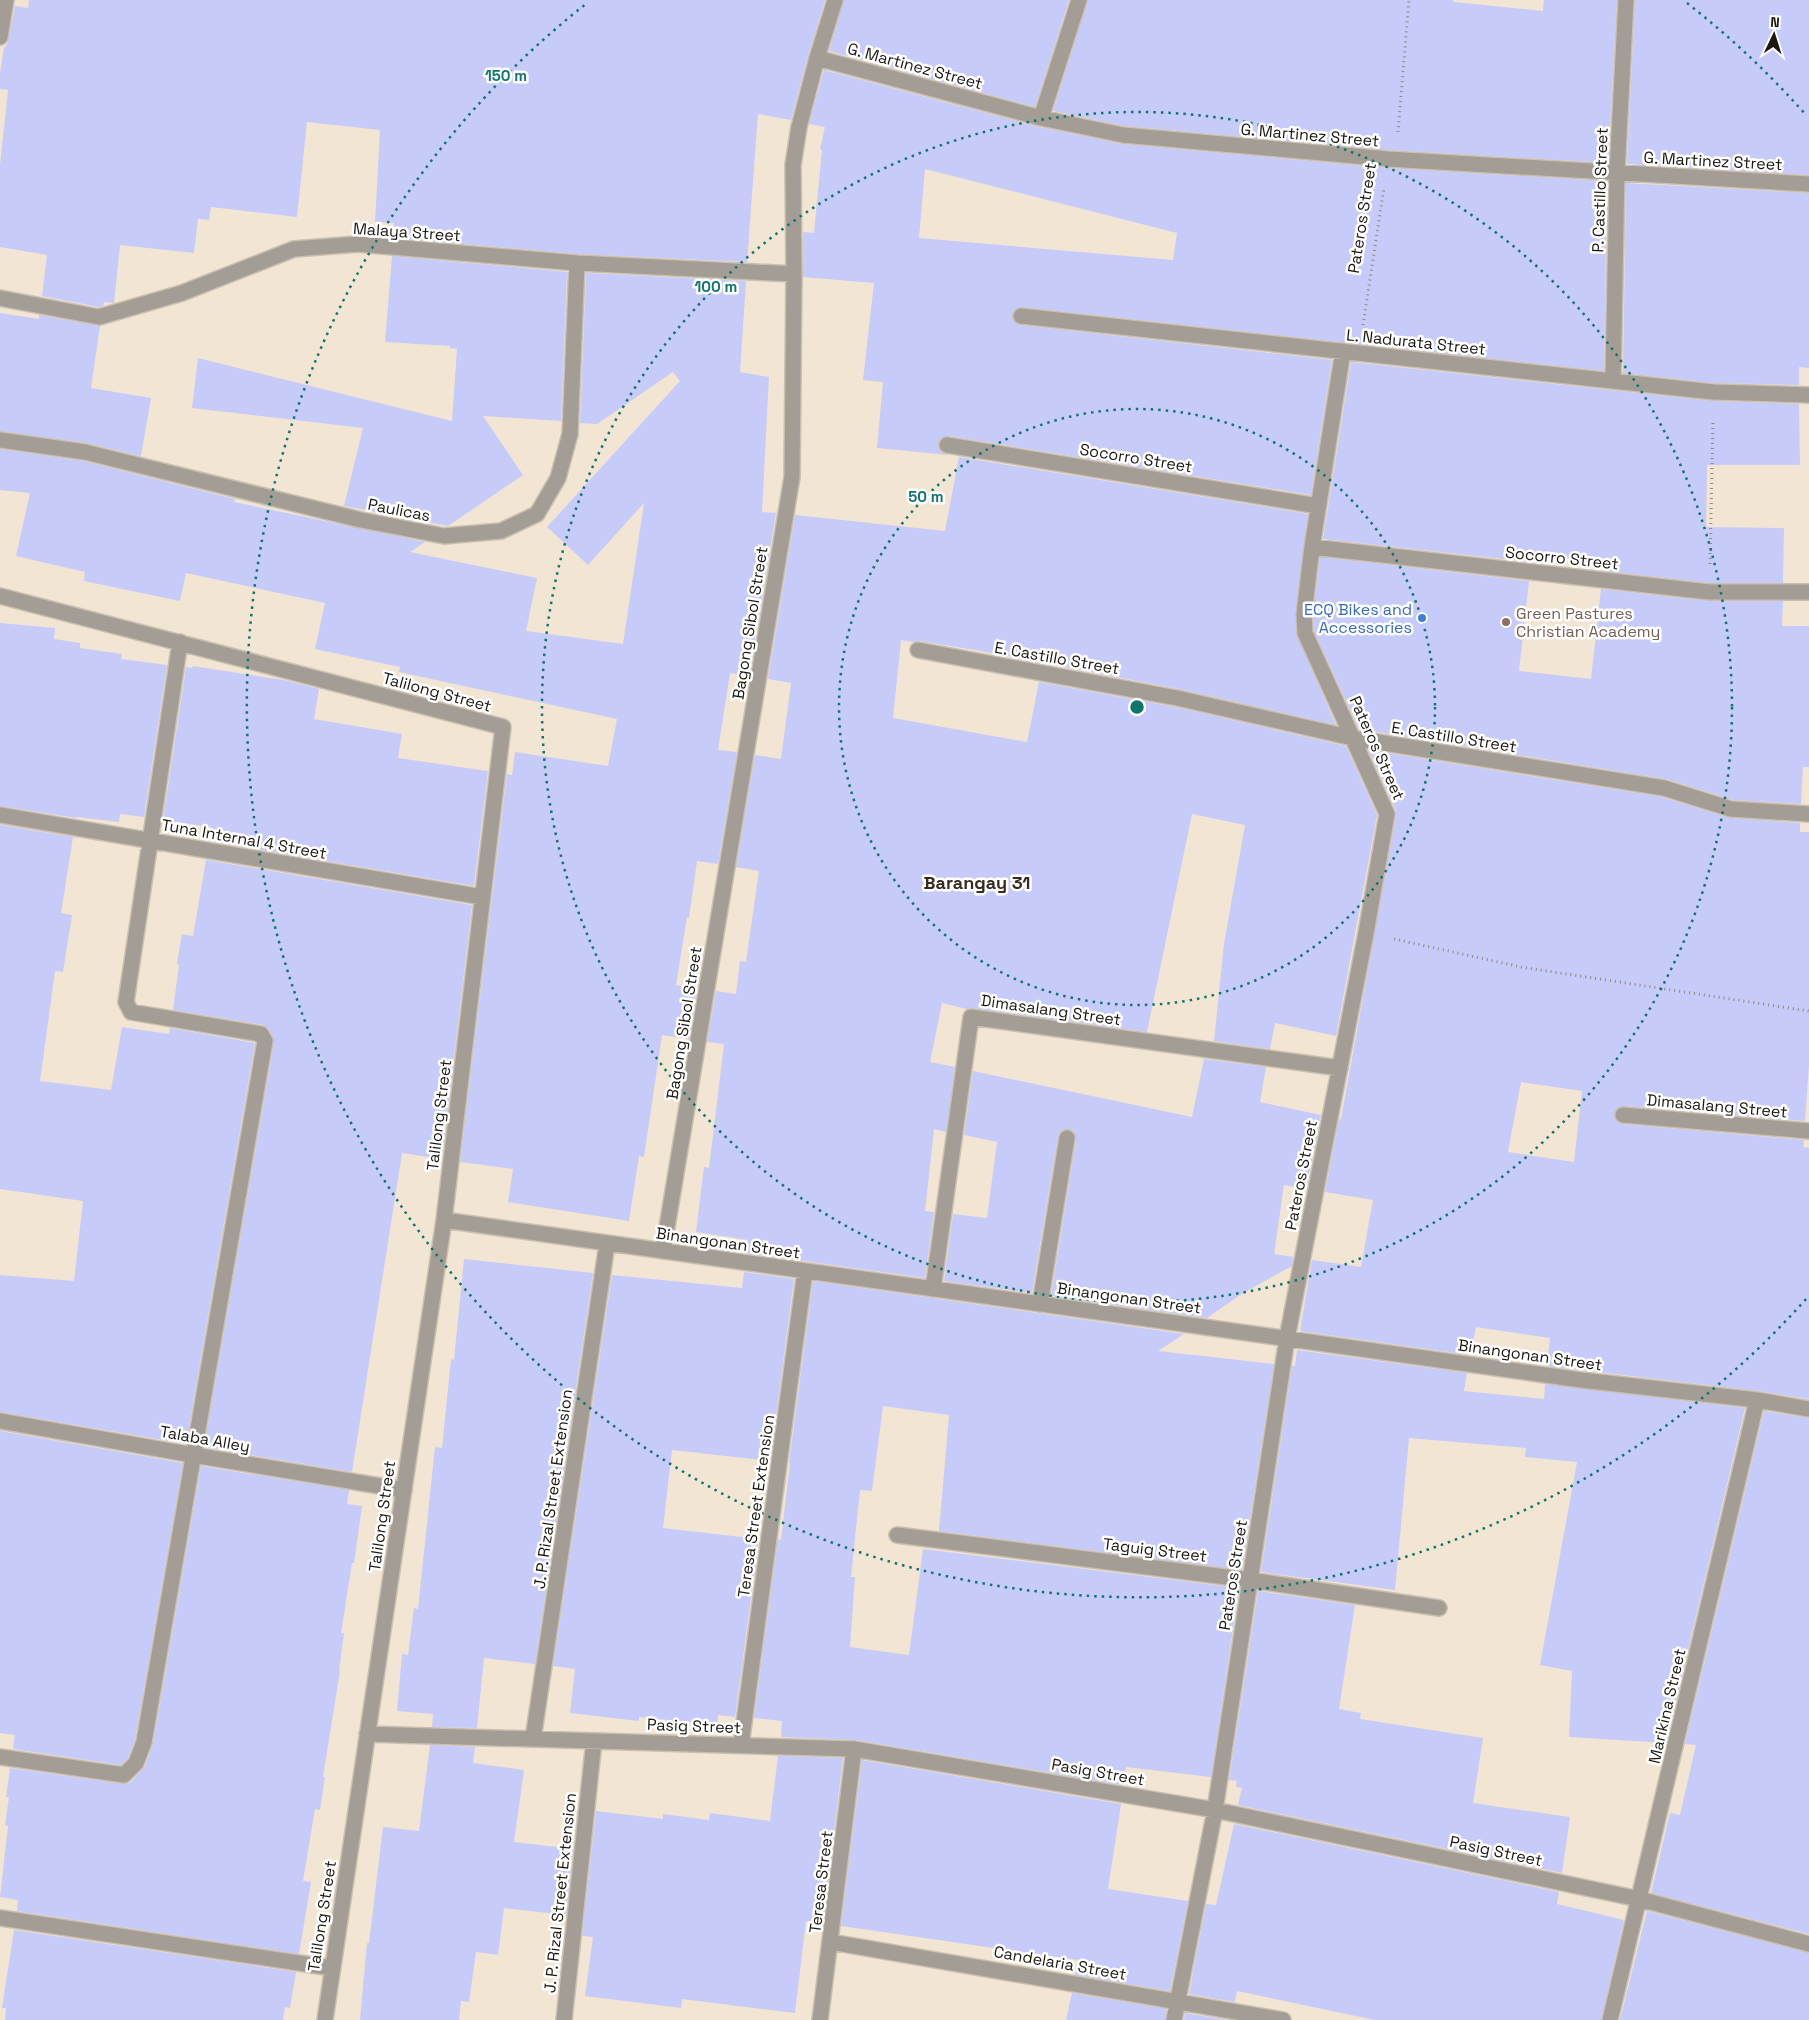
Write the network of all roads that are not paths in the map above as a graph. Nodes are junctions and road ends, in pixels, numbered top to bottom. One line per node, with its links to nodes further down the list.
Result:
1 (6, 0): 5 (street)
2 (834, 0): 6 (street, Bagong Sibol Street)
3 (1079, 0): 7 (street)
4 (1626, 0): 8 (street, P. Castillo Street)
5 (0, 37)
6 (817, 58): 7 (street, G. Martinez Street); 11 (street, Bagong Sibol Street)
7 (1041, 118): 8 (street, G. Martinez Street)
8 (1617, 173): 9 (street, G. Martinez Street); 15 (street, P. Castillo Street)
9 (1809, 184)
10 (577, 263): 11 (street, Malaya Street); 12 (street, Malaya Street); 17 (street, Paulicas)
11 (794, 274): 36 (street, Bagong Sibol Street)
12 (0, 298)
13 (1021, 316): 14 (street, L. Nadurata Street)
14 (1343, 351): 15 (street, L. Nadurata Street); 19 (street, Pateros Street)
15 (1613, 381): 16 (street, L. Nadurata Street)
16 (1809, 395)
17 (0, 440)
18 (947, 444): 19 (street, Socorro Street)
19 (1318, 506): 20 (street, Pateros Street)
20 (1312, 547): 21 (street, Socorro Street); 25 (street, Pateros Street)
21 (1809, 592)
22 (0, 596): 23 (street, Talilong Street)
23 (180, 642): 28 (street); 29 (street, Talilong Street)
24 (918, 650): 25 (street, E. Castillo Street)
25 (1353, 738): 26 (street, E. Castillo Street); 30 (street, Pateros Street)
26 (1809, 814)
27 (0, 815): 28 (street, Tuna Internal 4 Street)
28 (150, 841): 29 (street, Tuna Internal 4 Street); 44 (street)
29 (482, 897): 34 (street, Talilong Street)
30 (1340, 1068): 38 (street, Dimasalang Street); 40 (street, Pateros Street)
31 (1623, 1115): 32 (street, Dimasalang Street)
32 (1809, 1131)
33 (1067, 1138): 39 (street)
34 (444, 1220): 35 (street, Binangonan Street); 45 (street, Talilong Street)
35 (607, 1244): 36 (street, Binangonan Street); 50 (street, J. P. Rizal Street Extension)
36 (663, 1251): 37 (street, Binangonan Street)
37 (805, 1271): 38 (street, Binangonan Street); 52 (street, Teresa Street Extension)
38 (933, 1289): 39 (street, Binangonan Street)
39 (1040, 1304): 40 (street, Binangonan Street)
40 (1287, 1338): 41 (street, Binangonan Street); 47 (street, Pateros Street)
41 (1757, 1400): 42 (street, Binangonan Street); 56 (street, Marikina Street)
42 (1809, 1409)
43 (0, 1421): 44 (street, Talaba Alley)
44 (193, 1455): 45 (street, Talaba Alley); 54 (street)
45 (404, 1490): 49 (street, Talilong Street)
46 (897, 1535): 47 (street, Taguig Street)
47 (1250, 1580): 48 (street, Taguig Street); 55 (street, Pateros Street)
48 (1439, 1608)
49 (367, 1734): 50 (street, Pasig Street); 60 (street, Talilong Street)
50 (534, 1739): 51 (street, Pasig Street)
51 (594, 1741): 52 (street, Pasig Street); 63 (street, J. P. Rizal Street Extension)
52 (741, 1745): 53 (street, Pasig Street)
53 (854, 1748): 55 (street, Pasig Street); 58 (street, Teresa Street)
54 (0, 1757)
55 (1215, 1810): 56 (street, Pasig Street); 61 (street, Pateros Street)
56 (1640, 1899): 59 (street, Pasig Street); 67 (street, Marikina Street)
57 (0, 1918): 60 (street)
58 (831, 1942): 61 (street, Candelaria Street); 64 (street, Teresa Street)
59 (1809, 1944)
60 (332, 1968): 62 (street, Talilong Street)
61 (1177, 2001): 65 (street, Pateros Street); 66 (street, Candelaria Street)
62 (324, 2020)
63 (564, 2020)
64 (820, 2020)
65 (1174, 2020)
66 (1283, 2020)
67 (1610, 2020)

